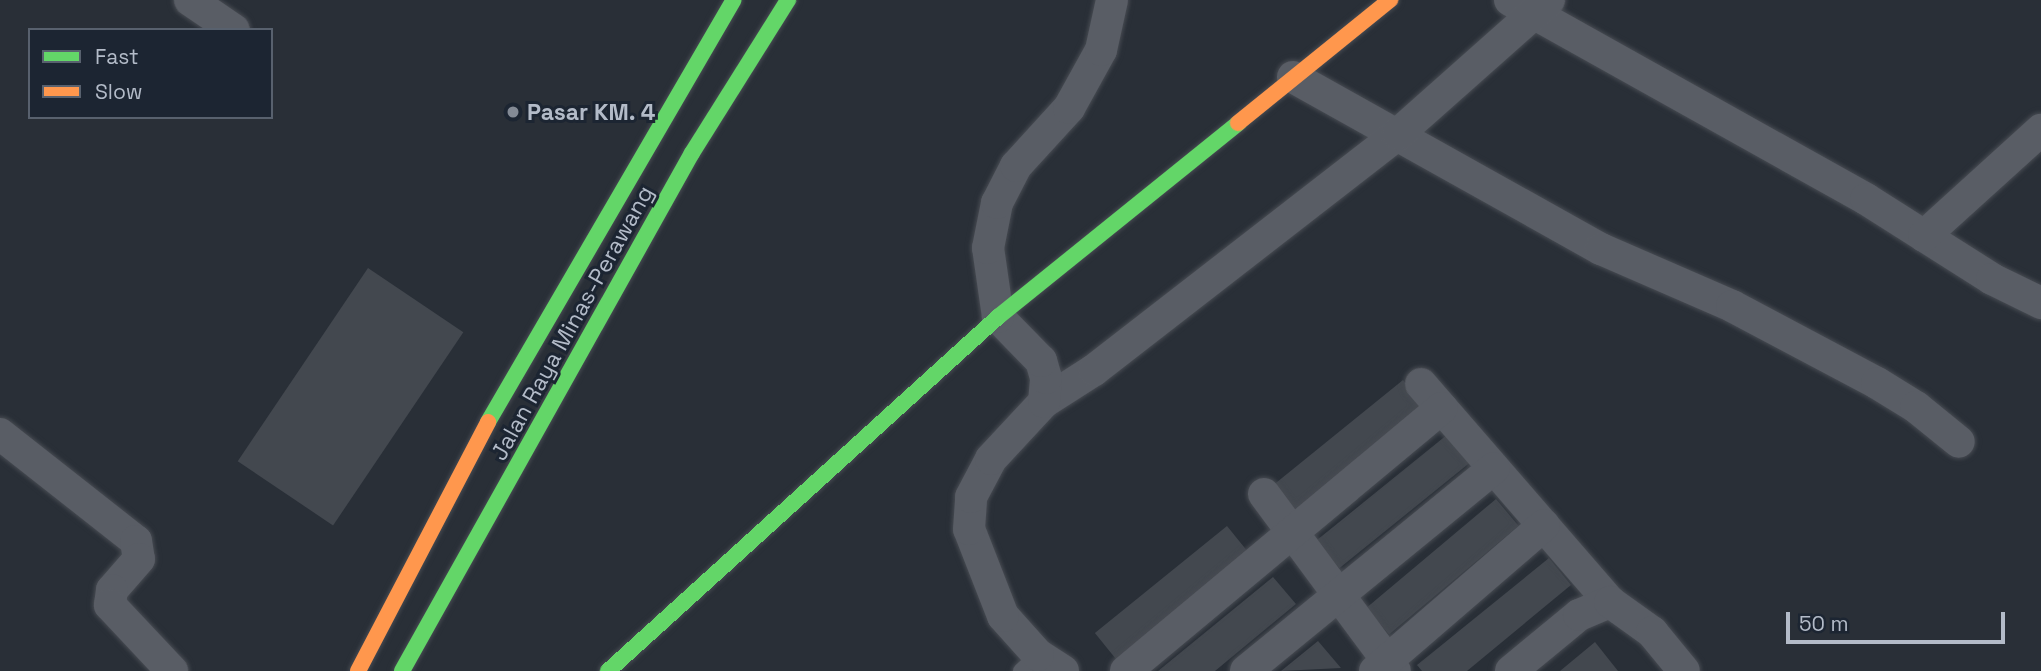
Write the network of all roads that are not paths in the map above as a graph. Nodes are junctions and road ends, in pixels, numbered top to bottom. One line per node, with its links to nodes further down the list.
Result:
1 (190, 0): 7 (street)
2 (734, 0): 29 (main road, Jalan Raya Minas-Perawang)
3 (788, 0): 30 (main road, Jalan Raya Minas-Perawang)
4 (1112, 0): 13 (street)
5 (1390, 0): 8 (main road)
6 (1531, 4): 10 (street); 11 (street)
7 (231, 28)
8 (1293, 77): 10 (street); 13 (main road)
9 (2041, 130): 11 (street)
10 (1398, 134): 15 (street); 18 (street)
11 (1924, 236): 12 (street)
12 (2041, 303)
13 (998, 317): 15 (street); 31 (main road)
14 (1421, 384): 16 (street)
15 (1044, 402): 25 (street)
16 (1442, 408): 19 (street); 22 (street)
17 (0, 434): 28 (street)
18 (1959, 442)
19 (1494, 468): 21 (street); 23 (street)
20 (1264, 494): 22 (street)
21 (1544, 525): 24 (street); 27 (street)
22 (1294, 534): 23 (street); 32 (street)
23 (1340, 596): 27 (street); 33 (street)
24 (1610, 602): 26 (street); 34 (street)
25 (1041, 666)
26 (1670, 666)
27 (1386, 667)
28 (172, 671)
29 (358, 671)
30 (401, 671)
31 (608, 671)
32 (1126, 671)
33 (1245, 671)
34 (1511, 671)

